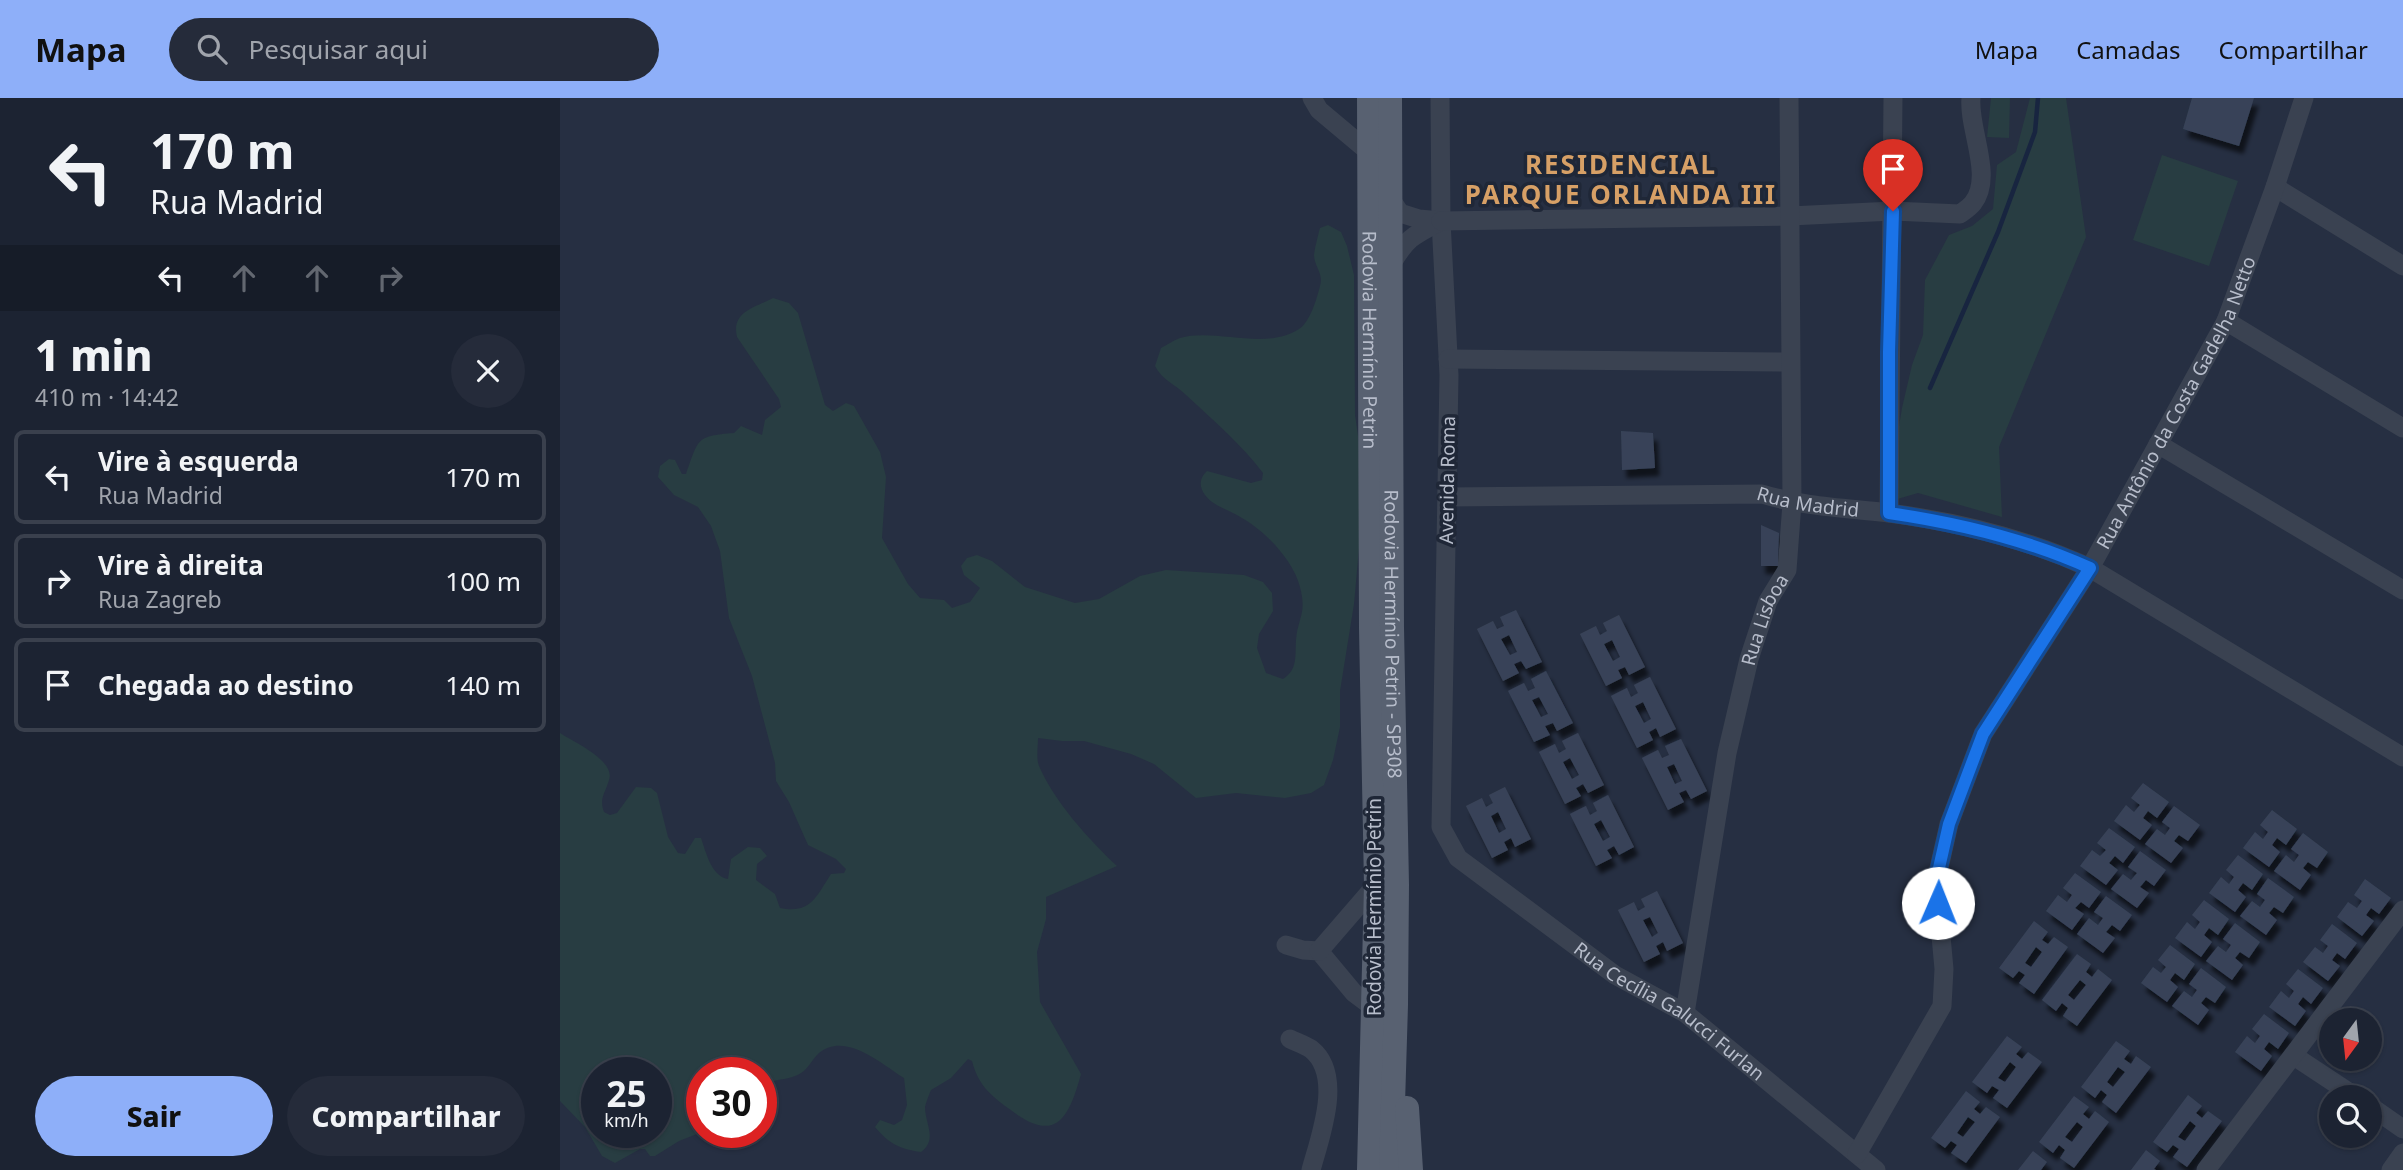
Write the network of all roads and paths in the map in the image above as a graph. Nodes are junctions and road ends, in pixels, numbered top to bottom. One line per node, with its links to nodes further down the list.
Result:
1 (1312, 98): 9 (street)
2 (1369, 98): 9 (main road, Rodovia Hermínio Petrin)
3 (1390, 98): 11 (main road, Rodovia Hermínio Petrin - SP308)
4 (1440, 98): 14 (street, Avenida Roma)
5 (1789, 98): 13 (street, Rua Lisboa)
6 (1893, 98): 12 (street)
7 (1971, 98): 12 (street)
8 (2304, 98): 10 (street, Rua Antônio da Costa Gadelha Netto)
9 (1369, 152): 29 (main road, Rodovia Hermínio Petrin)
10 (2275, 187): 15 (street); 17 (street, Rua Antônio da Costa Gadelha Netto)
11 (1390, 198): 14 (street); 16 (main road, Rodovia Hermínio Petrin - SP308)
12 (1893, 211): 13 (street); 24 (street)
13 (1790, 216): 14 (street); 19 (street, Rua Lisboa)
14 (1441, 221): 16 (street); 18 (street, Avenida Roma)
15 (2402, 263)
16 (1391, 265): 33 (main road, Rodovia Hermínio Petrin - SP308)
17 (2227, 321): 20 (street); 21 (street, Rua Antônio da Costa Gadelha Netto)
18 (1448, 359): 19 (street); 22 (street, Avenida Roma)
19 (1790, 362): 23 (street, Rua Lisboa)
20 (2403, 428)
21 (2158, 444): 25 (street, Rua Antônio da Costa Gadelha Netto); 26 (street)
22 (1447, 497): 23 (street, Rua Madrid); 28 (street, Avenida Roma)
23 (1792, 503): 24 (street, Rua Madrid); 34 (street, Rua Lisboa)
24 (1889, 513): 25 (street, Rua Madrid)
25 (2090, 568): 27 (street, Rua Madrid); 41 (street, Rua Antônio da Costa Gadelha Netto)
26 (2403, 590)
27 (2403, 757)
28 (1458, 858): 34 (street, Rua Cecília Galucci Furlan)
29 (1376, 885): 32 (street); 33 (main road, Rodovia Hermínio Petrin)
30 (2403, 910): 36 (street)
31 (1286, 945): 32 (street)
32 (1319, 951): 33 (street)
33 (1381, 1012): 43 (main road); 44 (main road, Rodovia Hermínio Petrin); 45 (main road, Rodovia Hermínio Petrin - SP308); 46 (main road)
34 (1685, 1013): 41 (street, Rua Cecília Galucci Furlan)
35 (1290, 1040): 42 (street)
36 (2294, 1056): 37 (street); 48 (street)
37 (2338, 1085)
38 (2382, 1114): 39 (street)
39 (2403, 1129)
40 (2403, 1153): 49 (street)
41 (1857, 1154): 47 (street, Rua Cecília Galucci Furlan)
42 (1311, 1170)
43 (1356, 1170)
44 (1369, 1170)
45 (1391, 1170)
46 (1411, 1170)
47 (1876, 1170)
48 (2206, 1170)
49 (2391, 1170)

